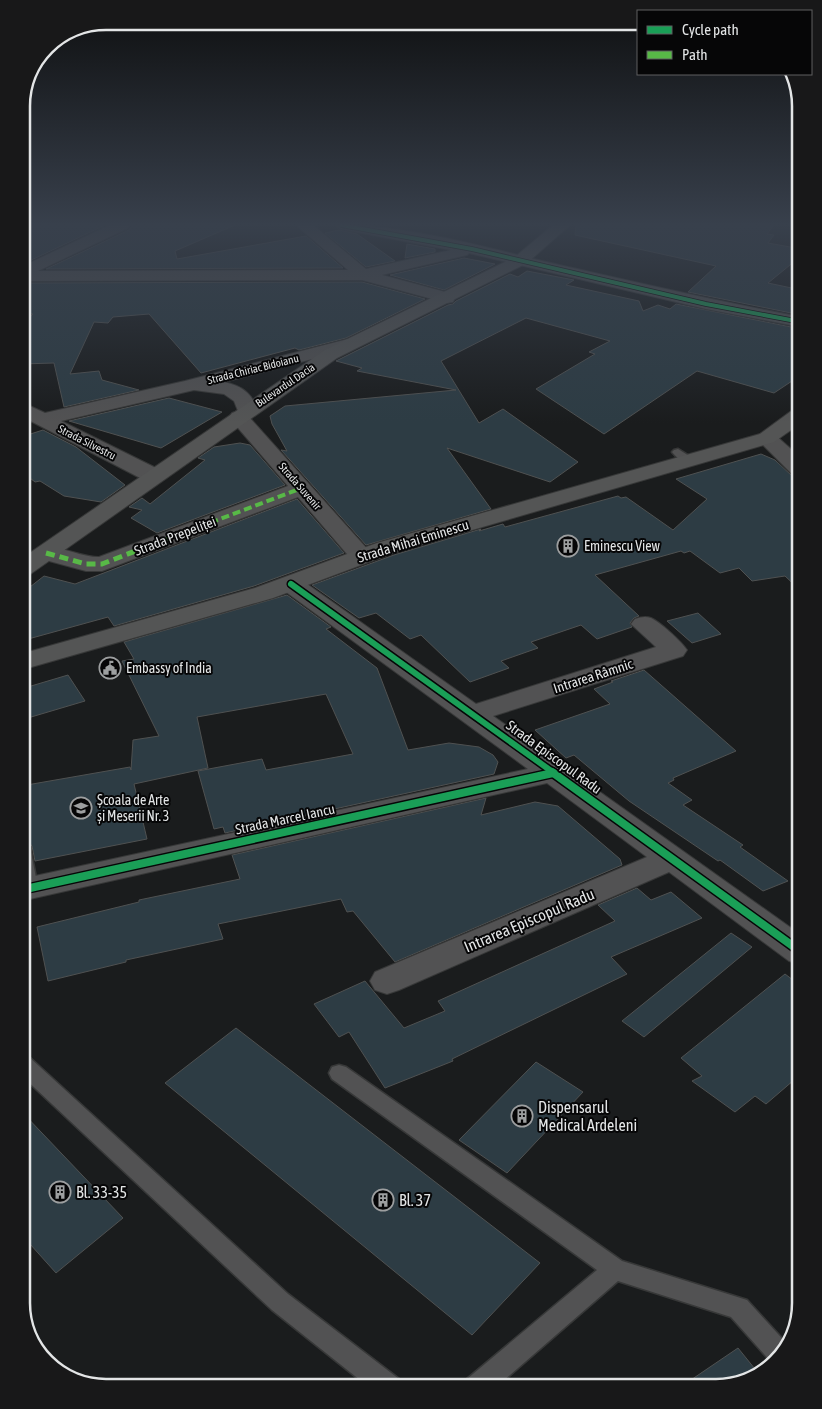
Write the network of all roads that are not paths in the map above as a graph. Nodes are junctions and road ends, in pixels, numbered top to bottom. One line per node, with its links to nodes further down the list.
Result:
1 (419, 291): 4 (street)
2 (461, 291): 4 (main road, Bulevardul Dacia)
3 (650, 291): 5 (street)
4 (447, 298): 6 (main road, Bulevardul Dacia)
5 (792, 320)
6 (348, 344): 7 (street, Strada Chiriac Bidoianu); 9 (main road, Bulevardul Dacia)
7 (187, 386): 9 (street, Strada Chiriac Bidoianu); 10 (street, Strada Chiriac Bidoianu)
8 (30, 412): 10 (street, Strada Silvestru)
9 (244, 414): 14 (main road, Bulevardul Dacia); 15 (street, Strada Suvenir)
10 (43, 419): 14 (street, Strada Silvestru)
11 (792, 426): 12 (main road, Strada Mihai Eminescu)
12 (783, 439): 13 (street); 17 (main road, Strada Mihai Eminescu)
13 (792, 454)
14 (154, 476): 16 (main road, Bulevardul Dacia)
15 (302, 488): 16 (street, Strada Prepeliței); 17 (street, Strada Suvenir)
16 (46, 553): 18 (main road, Bulevardul Dacia)
17 (361, 556): 19 (main road, Strada Mihai Eminescu)
18 (30, 564)
19 (291, 584): 21 (main road, Strada Mihai Eminescu); 22 (street, Strada Episcopul Radu)
20 (644, 624): 22 (street, Intrarea Râmnic)
21 (30, 659)
22 (473, 714): 23 (street, Strada Episcopul Radu)
23 (553, 773): 24 (street, Strada Episcopul Radu); 25 (street, Strada Marcel Iancu)
24 (671, 859): 26 (street, Strada Episcopul Radu); 27 (street, Intrarea Episcopul Radu)
25 (30, 888)
26 (792, 946)
27 (387, 981)
28 (30, 1070): 32 (lane)
29 (339, 1073): 30 (lane)
30 (615, 1269): 31 (lane); 33 (lane)
31 (776, 1349)
32 (378, 1379)
33 (487, 1379)

